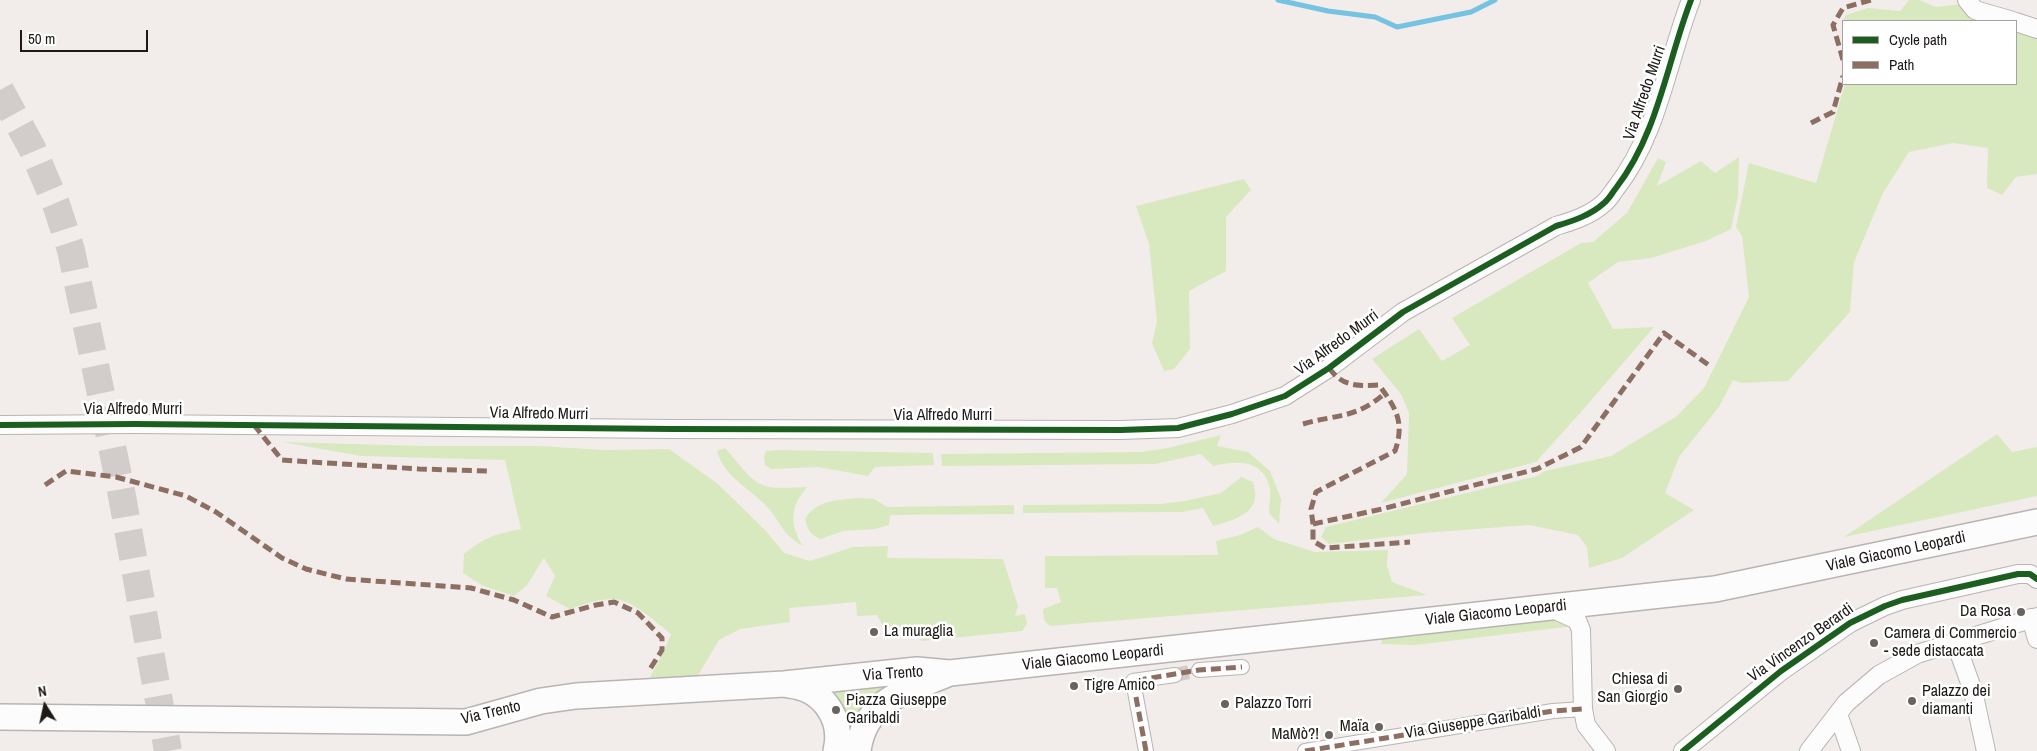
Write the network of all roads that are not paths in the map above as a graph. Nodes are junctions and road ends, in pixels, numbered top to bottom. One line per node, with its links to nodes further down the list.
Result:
1 (1691, 0): 6 (street, Via Alfredo Murri)
2 (1967, 0): 3 (street)
3 (2008, 20)
4 (2017, 23): 5 (street)
5 (2037, 29)
6 (0, 425)
7 (2037, 522): 9 (main road, Viale Giacomo Leopardi)
8 (2037, 579): 26 (street, Via Vincenzo Berardi)
9 (1551, 607): 15 (main road, Viale Giacomo Leopardi); 18 (street)
10 (2034, 618): 11 (street); 12 (street)
11 (2037, 639)
12 (1955, 641): 19 (street); 29 (street)
13 (1242, 667): 14 (street)
14 (1200, 670)
15 (950, 673): 17 (main road, Via Trento); 22 (main road)
16 (1175, 674): 23 (street)
17 (784, 684): 20 (main road, Via Trento); 22 (main road)
18 (1583, 709): 21 (street, Via Giuseppe Garibaldi); 25 (street)
19 (1838, 714): 27 (street); 28 (street)
20 (0, 717)
21 (1341, 748): 24 (street, Via Giuseppe Garibaldi)
22 (853, 750)
23 (1146, 751)
24 (1305, 751)
25 (1606, 751)
26 (1683, 751)
27 (1809, 751)
28 (1851, 751)
29 (1986, 751)

